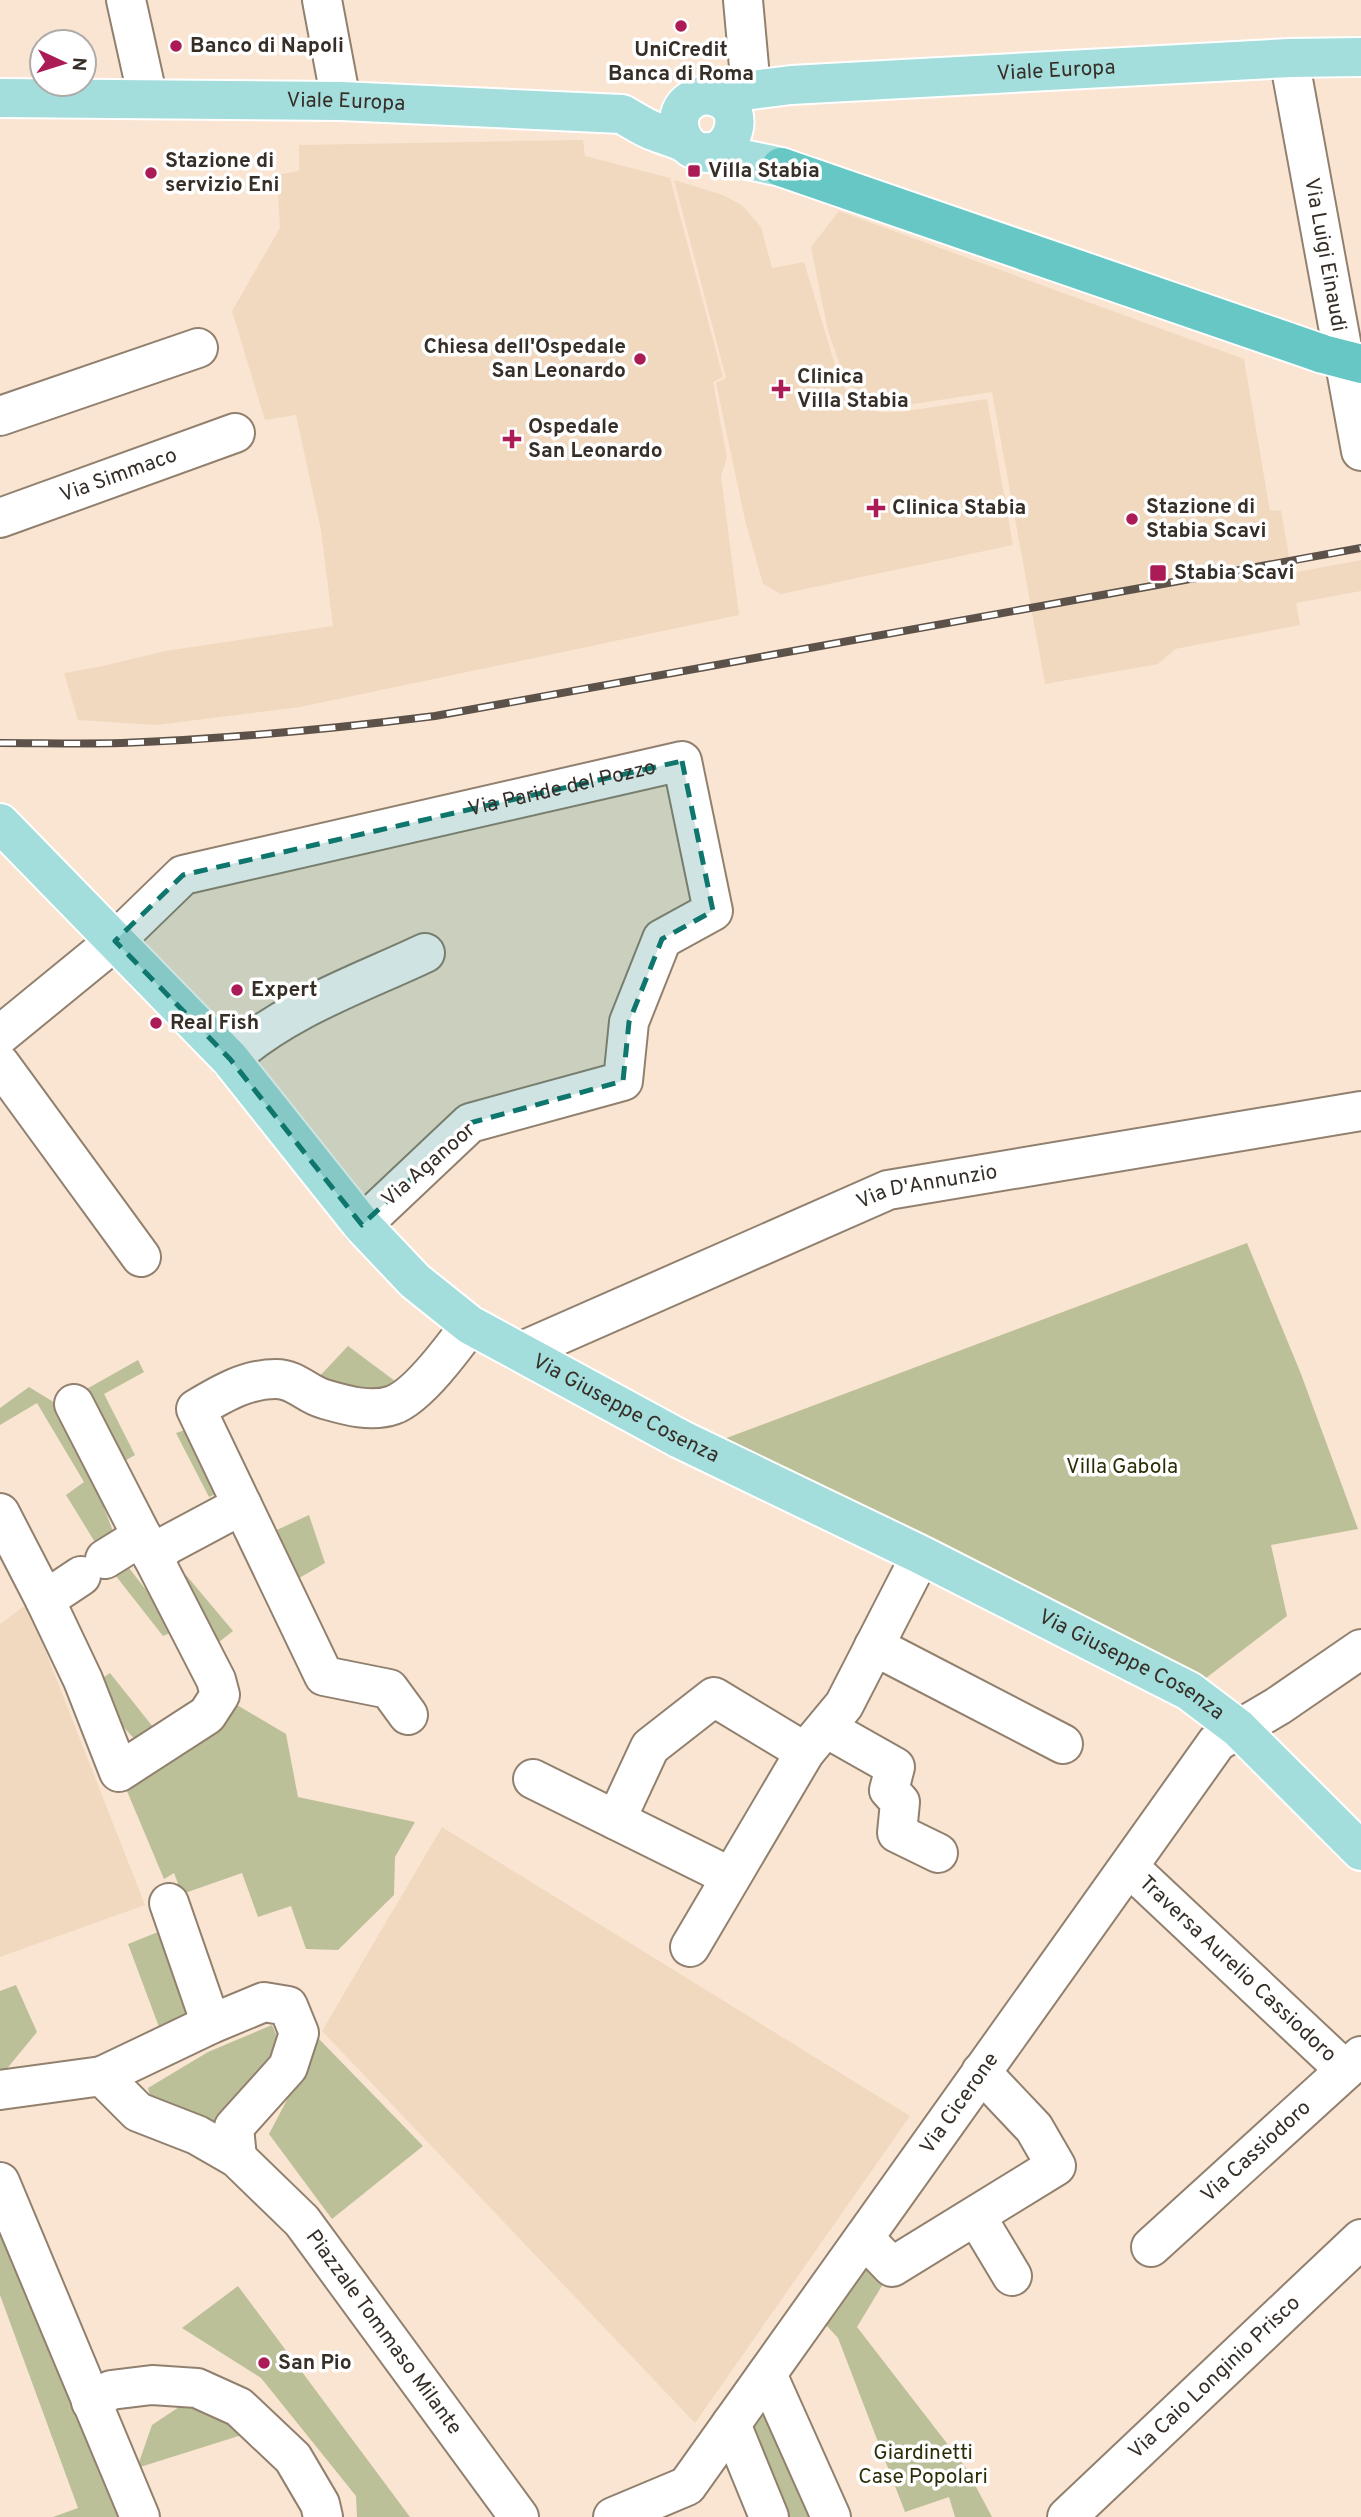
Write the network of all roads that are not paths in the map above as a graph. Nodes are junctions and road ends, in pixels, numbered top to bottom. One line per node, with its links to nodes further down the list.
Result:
1 (126, 0): 7 (street)
2 (322, 0): 8 (street)
3 (743, 0): 9 (street)
4 (1361, 57): 5 (main road, Viale Europa)
5 (1289, 58): 9 (main road, Viale Europa); 15 (street, Via Luigi Einaudi)
6 (0, 98): 7 (main road, Viale Europa)
7 (148, 99): 8 (main road, Viale Europa)
8 (341, 101): 9 (main road, Viale Europa)
9 (718, 118): 10 (main road)
10 (781, 167): 12 (highway, bridge)
11 (198, 348): 13 (street)
12 (1361, 363)
13 (0, 416)
14 (235, 433): 16 (street, Via Simmaco)
15 (1361, 451)
16 (0, 518)
17 (0, 823): 18 (main road, Via Giuseppe Cosenza)
18 (116, 942): 20 (street); 21 (main road, Via Giuseppe Cosenza); 23 (street, Via Paride del Pozzo)
19 (425, 953): 21 (street)
20 (0, 1035)
21 (230, 1059): 25 (main road, Via Giuseppe Cosenza)
22 (0, 1064): 26 (street)
23 (623, 1081): 25 (street, Via Aganoor)
24 (1361, 1111): 28 (street, Via D'Annunzio)
25 (362, 1225): 27 (main road, Via Giuseppe Cosenza)
26 (141, 1257)
27 (470, 1325): 28 (main road, Via Giuseppe Cosenza); 30 (street)
28 (520, 1352): 33 (main road, Via Giuseppe Cosenza)
29 (74, 1404): 32 (street)
30 (242, 1505): 32 (street); 37 (street)
31 (0, 1513): 34 (street)
32 (147, 1546): 34 (street); 34 (street)
33 (920, 1555): 35 (street); 38 (main road, Via Giuseppe Cosenza)
34 (46, 1600)
35 (874, 1646): 39 (street); 40 (street)
36 (1361, 1649): 38 (street, Via Cicerone)
37 (408, 1715)
38 (1238, 1728): 43 (main road, Via Giuseppe Cosenza); 45 (street, Via Cicerone)
39 (816, 1740): 42 (street); 44 (street); 46 (street)
40 (1063, 1744)
41 (533, 1779): 42 (street)
42 (616, 1820): 46 (street)
43 (1361, 1852)
44 (938, 1853)
45 (1129, 1867): 50 (street, Traversa Aurelio Cassiodoro); 51 (street, Via Cicerone)
46 (731, 1877): 48 (street)
47 (169, 1903): 49 (street)
48 (690, 1947)
49 (211, 2024): 52 (street); 54 (street)
50 (1353, 2063): 59 (street, Via Cassiodoro)
51 (981, 2071): 56 (street); 57 (street, Via Cicerone)
52 (102, 2076): 53 (street); 54 (street, Piazzale Tommaso Milante)
53 (0, 2090)
54 (237, 2158): 67 (street, Piazzale Tommaso Milante)
55 (0, 2182): 62 (street)
56 (976, 2216): 57 (street); 60 (street)
57 (864, 2238): 61 (street, Via Cicerone)
58 (1361, 2239): 72 (street, Via Caio Longinio Prisco)
59 (1151, 2248)
60 (1012, 2276)
61 (767, 2374): 63 (street, Via Cicerone); 71 (street)
62 (91, 2402): 65 (street); 66 (street)
63 (731, 2424): 64 (street, Via Cicerone); 70 (street)
64 (687, 2486): 68 (street); 69 (street, Via Cicerone)
65 (140, 2517)
66 (323, 2517)
67 (519, 2517)
68 (613, 2517)
69 (665, 2517)
70 (769, 2517)
71 (831, 2517)
72 (1067, 2517)

